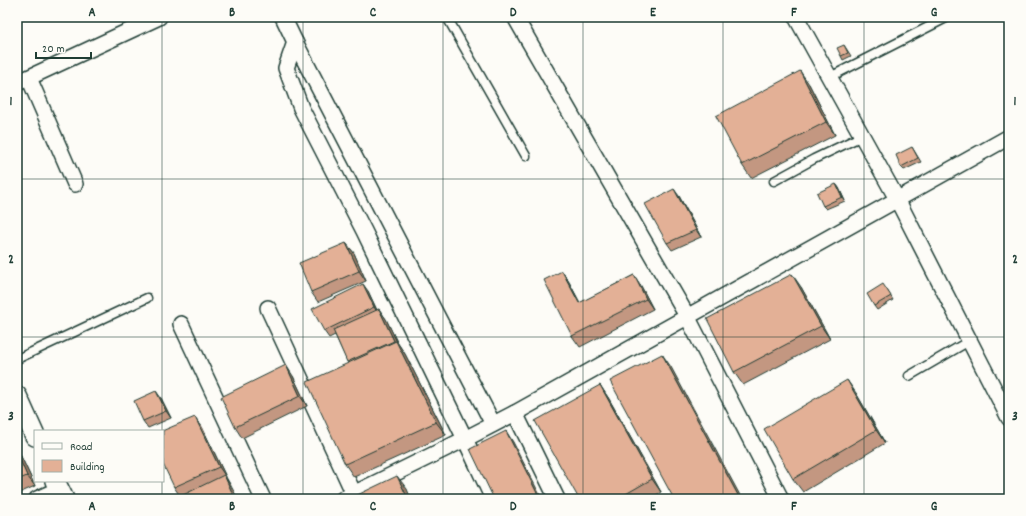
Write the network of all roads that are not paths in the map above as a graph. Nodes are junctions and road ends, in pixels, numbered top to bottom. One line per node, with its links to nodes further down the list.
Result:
1 (159, 17): 9 (street)
2 (283, 17): 7 (street)
3 (448, 17): 12 (lane)
4 (516, 17): 18 (street)
5 (796, 17): 8 (street)
6 (948, 17): 8 (lane)
7 (295, 42): 26 (street); 28 (street)
8 (830, 78): 10 (street)
9 (23, 81): 14 (street)
10 (862, 136): 13 (lane); 15 (street)
11 (1008, 139): 15 (street)
12 (526, 156)
13 (774, 181)
14 (75, 184)
15 (897, 199): 18 (street); 20 (street)
16 (147, 298): 21 (lane)
17 (268, 308): 30 (street)
18 (686, 316): 24 (street); 35 (street)
19 (181, 324): 32 (street)
20 (969, 341): 22 (lane); 25 (street)
21 (17, 359)
22 (909, 376)
23 (17, 396): 27 (street)
24 (515, 413): 26 (street); 34 (street)
25 (1009, 418)
26 (494, 424): 28 (street)
27 (34, 434)
28 (465, 439): 30 (street); 33 (street)
29 (59, 490): 31 (street)
30 (348, 496)
31 (37, 499)
32 (263, 499)
33 (493, 499)
34 (557, 499)
35 (782, 499)

